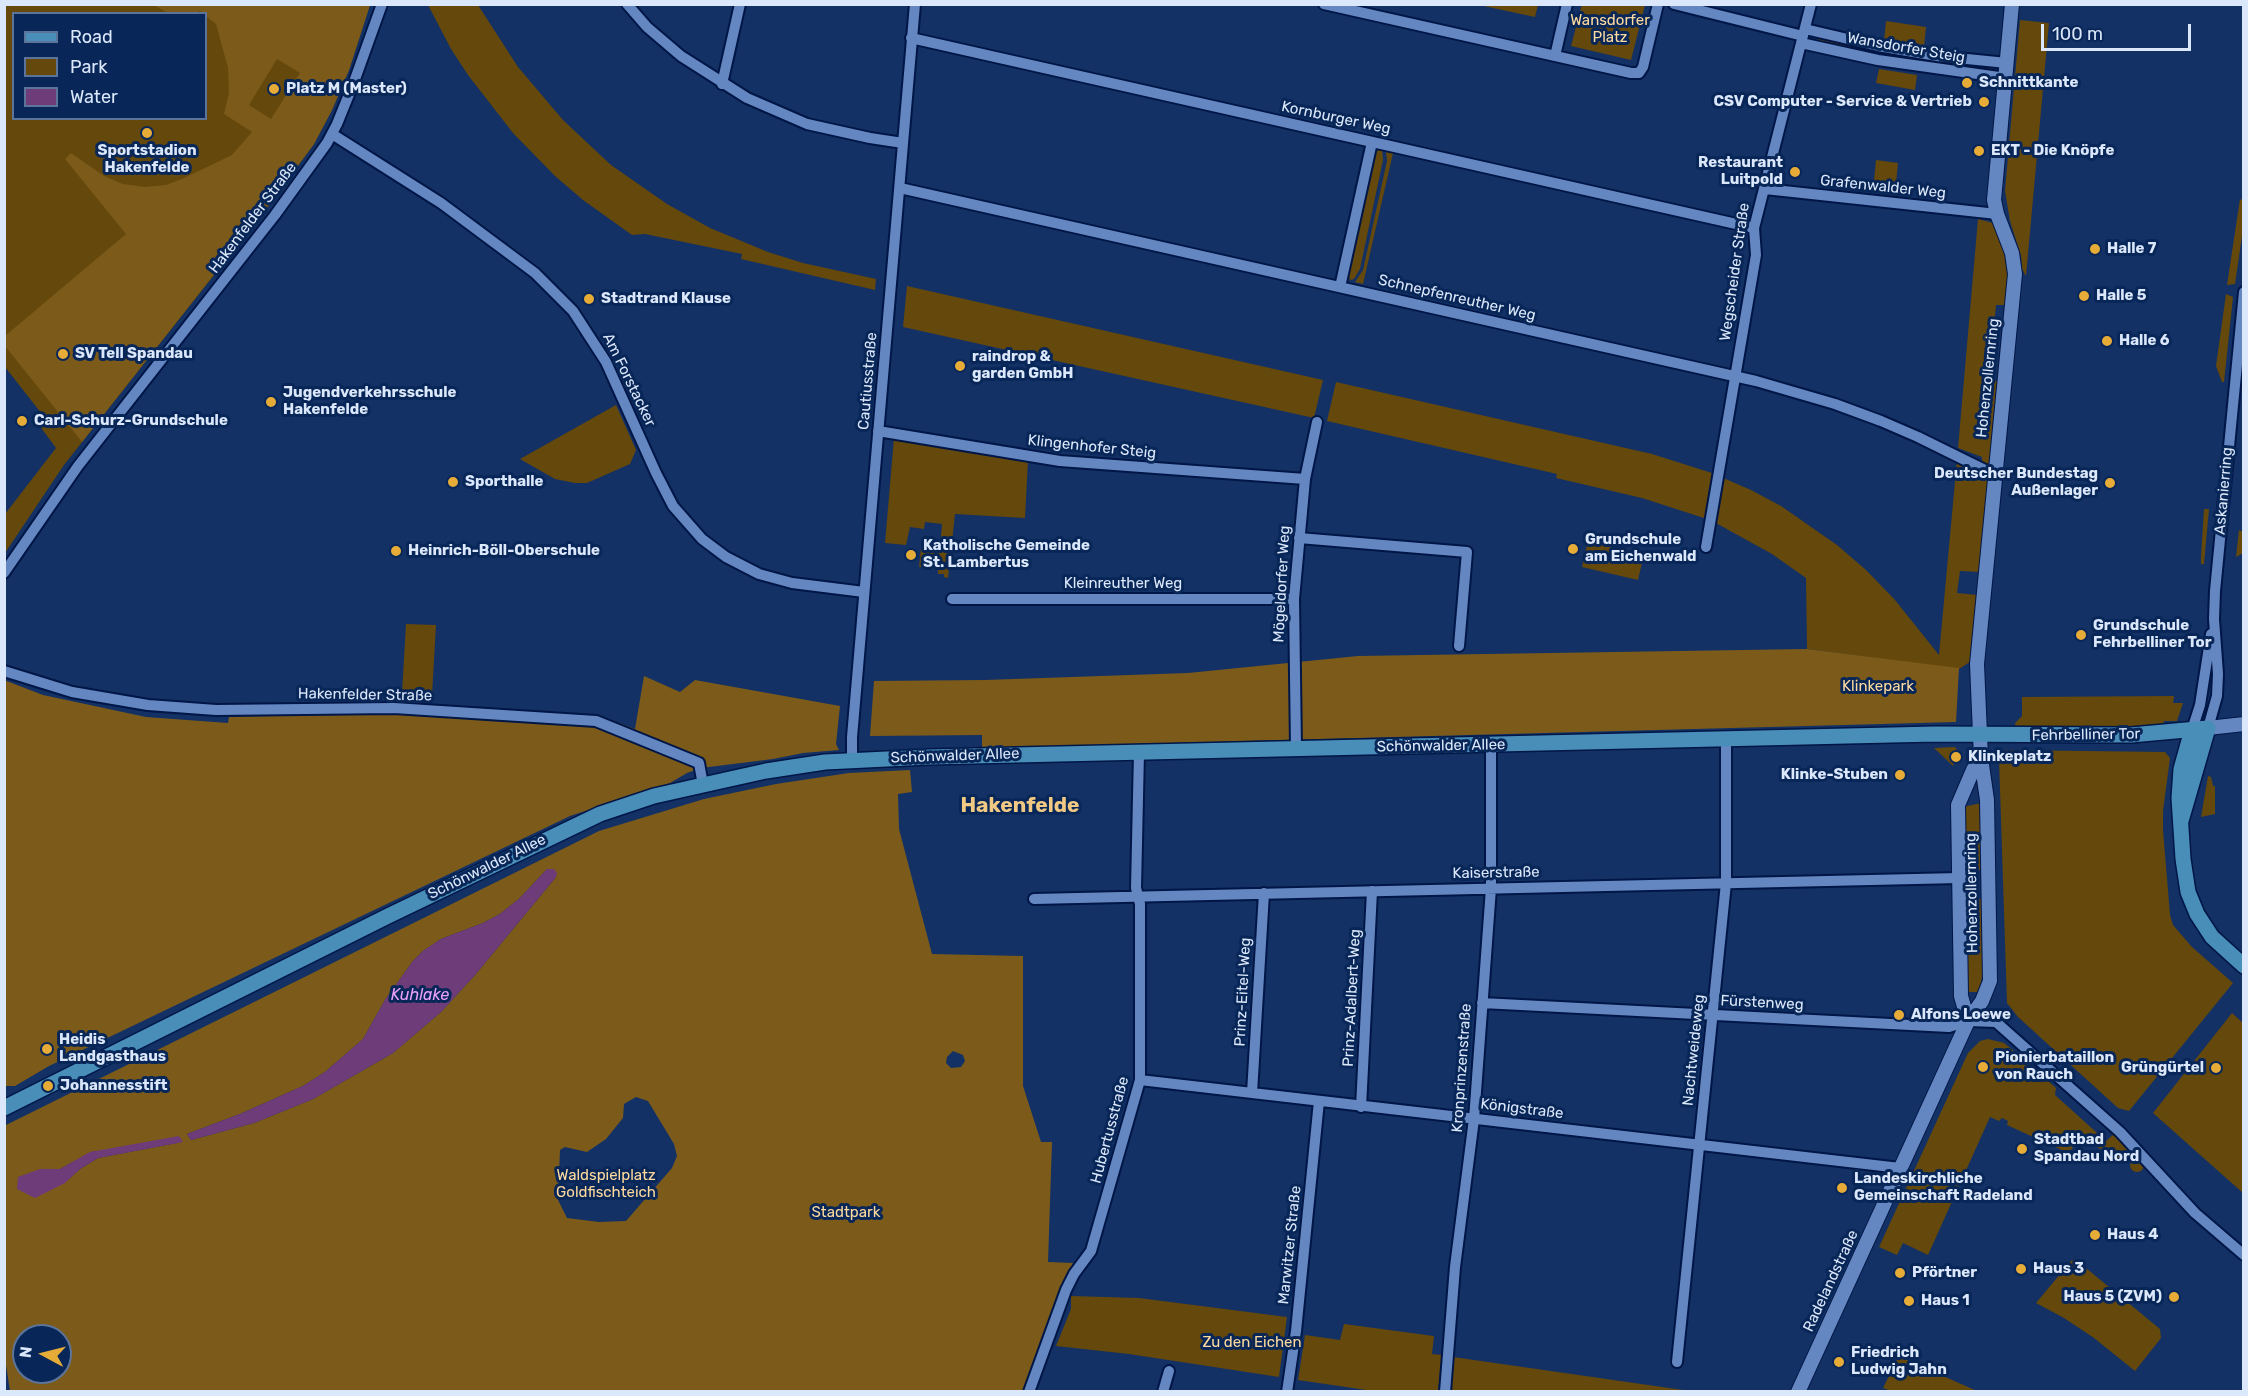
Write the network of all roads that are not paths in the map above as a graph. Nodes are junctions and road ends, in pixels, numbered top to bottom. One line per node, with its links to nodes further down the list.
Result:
1 (382, 4): 16 (street, Hakenfelder Straße)
2 (627, 4): 15 (street)
3 (740, 4): 15 (street)
4 (915, 4): 12 (street, Cautiusstraße)
5 (1324, 4): 13 (street)
6 (1567, 4): 13 (street)
7 (1658, 4): 13 (street)
8 (1674, 4): 11 (street, Wansdorfer Steig)
9 (1811, 4): 11 (street, Wegscheider Straße)
10 (2012, 4): 14 (street, Hohenzollernring)
11 (1803, 36): 14 (street, Wansdorfer Steig); 20 (street, Wegscheider Straße)
12 (911, 38): 17 (street, Cautiusstraße); 18 (street, Kornburger Weg)
13 (1555, 56)
14 (2006, 70): 21 (street, Hohenzollernring)
15 (722, 84): 17 (street)
16 (332, 134): 32 (street, Hakenfelder Straße); 33 (street, Am Forstacker)
17 (903, 142): 19 (street, Cautiusstraße)
18 (1372, 142): 22 (street, Kornburger Weg); 23 (street)
19 (900, 188): 23 (street, Schnepfenreuther Weg); 27 (street, Cautiusstraße)
20 (1765, 189): 21 (street, Grafenwalder Weg); 22 (street, Wegscheider Straße)
21 (1997, 214): 28 (street, Hohenzollernring)
22 (1754, 228): 25 (street, Wegscheider Straße)
23 (1340, 287): 25 (street, Schnepfenreuther Weg)
24 (2244, 292): 36 (street, Askanierring)
25 (1735, 375): 28 (street, Schnepfenreuther Weg); 31 (street, Wegscheider Straße)
26 (1317, 422): 29 (street, Mögeldorfer Weg)
27 (878, 431): 29 (street, Klingenhofer Steig); 33 (street, Cautiusstraße)
28 (1996, 472): 42 (street, Hohenzollernring)
29 (1305, 479): 30 (street, Mögeldorfer Weg)
30 (1299, 538): 35 (street, Mögeldorfer Weg); 37 (street)
31 (1706, 547)
32 (4, 573)
33 (864, 592): 48 (street, Cautiusstraße)
34 (952, 599): 35 (street, Kleinreuther Weg)
35 (1294, 599): 45 (street, Mögeldorfer Weg)
36 (2214, 619): 40 (street, Askanierring); 41 (street, Askanierring)
37 (1459, 646)
38 (4, 671): 49 (street, Hakenfelder Straße)
39 (2244, 724): 40 (street)
40 (2208, 728): 41 (main road, Fehrbelliner Tor); 50 (main road, Askanierring)
41 (2192, 730): 42 (main road, Fehrbelliner Tor); 50 (main road, Askanierring)
42 (1980, 734): 43 (main road, Schönwalder Allee); 47 (street, Hohenzollernring)
43 (1726, 740): 44 (main road, Schönwalder Allee); 52 (street, Nachtweideweg)
44 (1491, 745): 45 (main road, Schönwalder Allee); 53 (street, Kronprinzenstraße)
45 (1296, 749): 46 (main road, Schönwalder Allee)
46 (1139, 752): 48 (main road, Schönwalder Allee); 56 (street, Hubertusstraße)
47 (1981, 758): 51 (street, Hohenzollernring); 61 (street, Hohenzollernring)
48 (852, 760): 49 (main road, Schönwalder Allee)
49 (703, 785): 66 (main road, Schönwalder Allee)
50 (2181, 821): 58 (main road, Askanierring)
51 (1959, 878): 52 (street, Kaiserstraße); 61 (street, Hohenzollernring)
52 (1726, 883): 53 (street, Kaiserstraße); 60 (street, Nachtweideweg)
53 (1491, 888): 54 (street, Kaiserstraße); 59 (street, Kronprinzenstraße)
54 (1372, 891): 55 (street, Kaiserstraße); 65 (street, Prinz-Adalbert-Weg)
55 (1264, 893): 56 (street, Kaiserstraße); 63 (street, Prinz-Eitel-Weg)
56 (1138, 896): 57 (street, Kaiserstraße); 62 (street, Hubertusstraße)
57 (1034, 899)
58 (2244, 966)
59 (1482, 1003): 60 (street, Fürstenweg); 67 (street, Kronprinzenstraße)
60 (1712, 1015): 61 (street, Fürstenweg); 68 (street, Nachtweideweg)
61 (1968, 1021): 69 (street, Radelandstraße); 70 (street)
62 (1140, 1080): 63 (street, Königstraße); 73 (street, Hubertusstraße)
63 (1252, 1092): 64 (street, Königstraße)
64 (1319, 1101): 65 (street, Königstraße); 75 (street, Marwitzer Straße)
65 (1361, 1107): 67 (street, Königstraße)
66 (4, 1108)
67 (1474, 1119): 68 (street, Königstraße); 76 (street, Kronprinzenstraße)
68 (1699, 1145): 69 (street, Königstraße); 71 (street, Nachtweideweg)
69 (1900, 1168): 77 (street, Radelandstraße)
70 (2244, 1255)
71 (1677, 1362)
72 (1169, 1371): 74 (street)
73 (1029, 1392)
74 (1163, 1392)
75 (1287, 1392)
76 (1444, 1392)
77 (1798, 1392)

